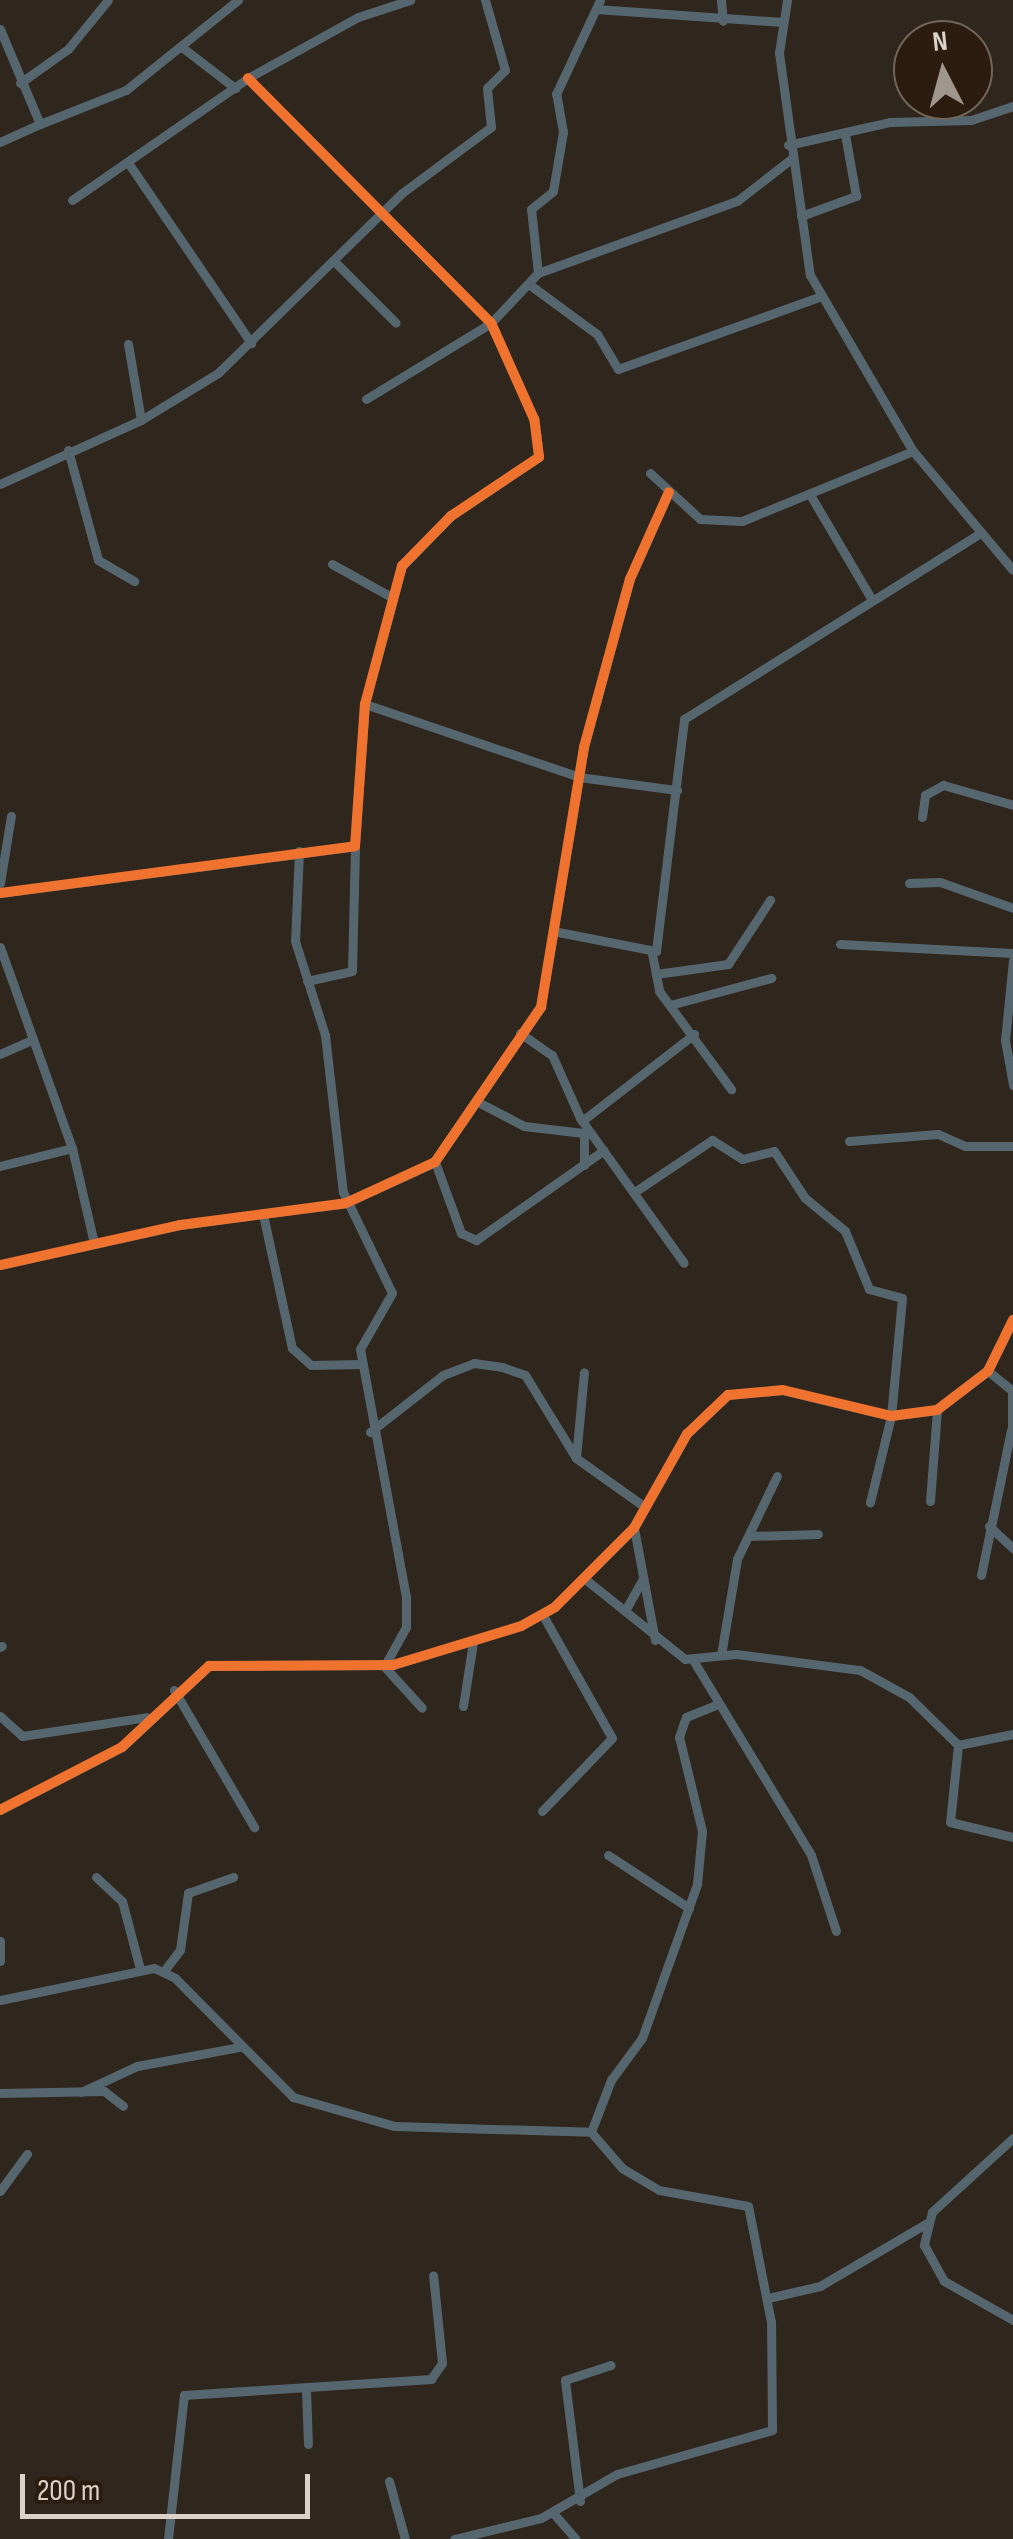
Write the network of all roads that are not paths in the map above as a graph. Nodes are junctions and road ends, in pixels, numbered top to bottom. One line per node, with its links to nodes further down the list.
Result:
1 (108, 0): 15 (street)
2 (238, 0): 13 (street)
3 (410, 0): 14 (street)
4 (485, 0): 25 (street)
5 (650, 0): 9 (street)
6 (721, 0): 10 (street)
7 (788, 0): 11 (street)
8 (598, 5): 9 (street); 28 (street)
9 (651, 16): 10 (street)
10 (723, 21): 11 (street)
11 (780, 22): 21 (street)
12 (0, 29): 15 (street)
13 (183, 48): 16 (street); 18 (street)
14 (248, 78): 16 (street); 25 (street)
15 (20, 82): 18 (street)
16 (234, 88): 23 (street)
17 (1013, 106): 19 (street)
18 (40, 124): 20 (street)
19 (845, 134): 21 (street); 26 (street)
20 (0, 142)
21 (788, 145): 22 (street)
22 (791, 160): 26 (street); 28 (street)
23 (130, 164): 24 (street); 33 (street)
24 (72, 200)
25 (382, 214): 27 (street); 32 (street)
26 (802, 216): 30 (street)
27 (337, 264): 31 (street); 33 (street)
28 (538, 273): 29 (street)
29 (530, 285): 30 (street); 32 (street)
30 (819, 297): 38 (street)
31 (396, 323)
32 (491, 323): 35 (street); 47 (street)
33 (251, 343): 36 (street)
34 (128, 344): 36 (street)
35 (366, 399)
36 (141, 420): 37 (street)
37 (68, 450): 40 (street); 46 (street)
38 (913, 451): 42 (street); 43 (street)
39 (650, 473): 41 (street)
40 (0, 484)
41 (668, 492): 42 (street); 50 (street)
42 (812, 498): 48 (street)
43 (976, 536): 45 (street); 48 (street)
44 (332, 564): 47 (street)
45 (1013, 570)
46 (134, 581)
47 (393, 598): 49 (street)
48 (872, 600): 51 (street)
49 (365, 704): 50 (street); 55 (street)
50 (578, 777): 51 (street); 62 (street)
51 (677, 790): 65 (street)
52 (1013, 805): 54 (street)
53 (11, 816): 57 (street)
54 (922, 818)
55 (355, 846): 56 (street); 69 (street)
56 (299, 850): 59 (street); 69 (street)
57 (0, 883)
58 (909, 884): 61 (street)
59 (0, 892)
60 (770, 900): 67 (street)
61 (1013, 908)
62 (558, 932): 65 (street); 71 (street)
63 (840, 944): 66 (street)
64 (0, 947): 73 (street)
65 (652, 954): 67 (street)
66 (1013, 956): 75 (street)
67 (656, 974): 70 (street)
68 (771, 978): 70 (street)
69 (307, 981): 88 (street)
70 (670, 1005): 72 (street)
71 (520, 1033): 77 (street); 78 (street)
72 (694, 1034): 76 (street); 78 (street)
73 (32, 1040): 74 (street); 82 (street)
74 (0, 1054)
75 (1013, 1085)
76 (732, 1089)
77 (476, 1101): 79 (street); 84 (street)
78 (582, 1121): 79 (street)
79 (588, 1134): 83 (street); 85 (street)
80 (849, 1141): 81 (street)
81 (1013, 1146)
82 (72, 1148): 86 (street); 90 (street)
83 (604, 1150): 85 (street); 87 (street)
84 (435, 1162): 85 (street); 88 (street)
85 (584, 1165)
86 (0, 1166)
87 (636, 1191): 91 (street); 99 (street)
88 (346, 1203): 89 (street); 94 (street)
89 (264, 1220): 90 (street); 94 (street)
90 (94, 1243): 92 (street)
91 (684, 1264)
92 (0, 1265)
93 (1013, 1320): 95 (street)
94 (360, 1364): 100 (street)
95 (988, 1371): 97 (street); 98 (street)
96 (584, 1372): 102 (street)
97 (1013, 1390): 101 (street)
98 (937, 1410): 99 (street); 104 (street)
99 (891, 1416): 105 (street); 106 (street)
100 (370, 1432): 102 (street); 121 (street)
101 (1012, 1433): 107 (street)
102 (576, 1458): 106 (street)
103 (776, 1476): 110 (street)
104 (930, 1501)
105 (870, 1502)
106 (645, 1507): 108 (street)
107 (989, 1526): 111 (street); 112 (street)
108 (634, 1528): 113 (street); 114 (street)
109 (818, 1534): 110 (street)
110 (750, 1536): 119 (street)
111 (1013, 1548)
112 (981, 1575)
113 (584, 1579): 115 (street); 116 (street)
114 (642, 1580): 115 (street); 117 (street)
115 (626, 1610): 117 (street)
116 (542, 1614): 118 (street); 131 (street)
117 (655, 1640): 120 (street)
118 (473, 1642): 121 (street); 124 (street)
119 (721, 1655): 120 (street); 129 (street)
120 (692, 1660): 123 (street)
121 (384, 1664): 122 (street); 125 (street)
122 (174, 1690): 127 (street); 132 (street)
123 (718, 1704): 137 (street); 138 (street)
124 (463, 1706)
125 (422, 1708)
126 (0, 1716): 127 (street)
127 (150, 1716): 130 (street)
128 (1013, 1734): 129 (street)
129 (958, 1745): 133 (street)
130 (0, 1810)
131 (542, 1811)
132 (254, 1827)
133 (1013, 1837)
134 (608, 1855): 137 (street)
135 (96, 1877): 141 (street)
136 (233, 1878): 142 (street)
137 (690, 1908): 148 (street)
138 (836, 1932)
139 (0, 1941): 140 (street)
140 (0, 1961)
141 (140, 1969): 142 (street); 143 (street)
142 (164, 1971): 144 (street)
143 (0, 2000)
144 (240, 2048): 145 (street); 148 (street)
145 (80, 2092): 146 (street); 147 (street)
146 (0, 2093)
147 (123, 2106)
148 (591, 2132): 154 (street)
149 (1013, 2138): 152 (street)
150 (27, 2154): 151 (street)
151 (0, 2190)
152 (927, 2223): 154 (street); 155 (street)
153 (433, 2275): 157 (street)
154 (768, 2298): 160 (street)
155 (1013, 2320)
156 (611, 2365): 160 (street)
157 (306, 2390): 158 (street); 162 (street)
158 (308, 2444)
159 (389, 2482): 163 (street)
160 (580, 2500): 161 (street)
161 (554, 2514): 164 (street); 165 (street)
162 (168, 2539)
163 (406, 2539)
164 (454, 2539)
165 (576, 2539)

